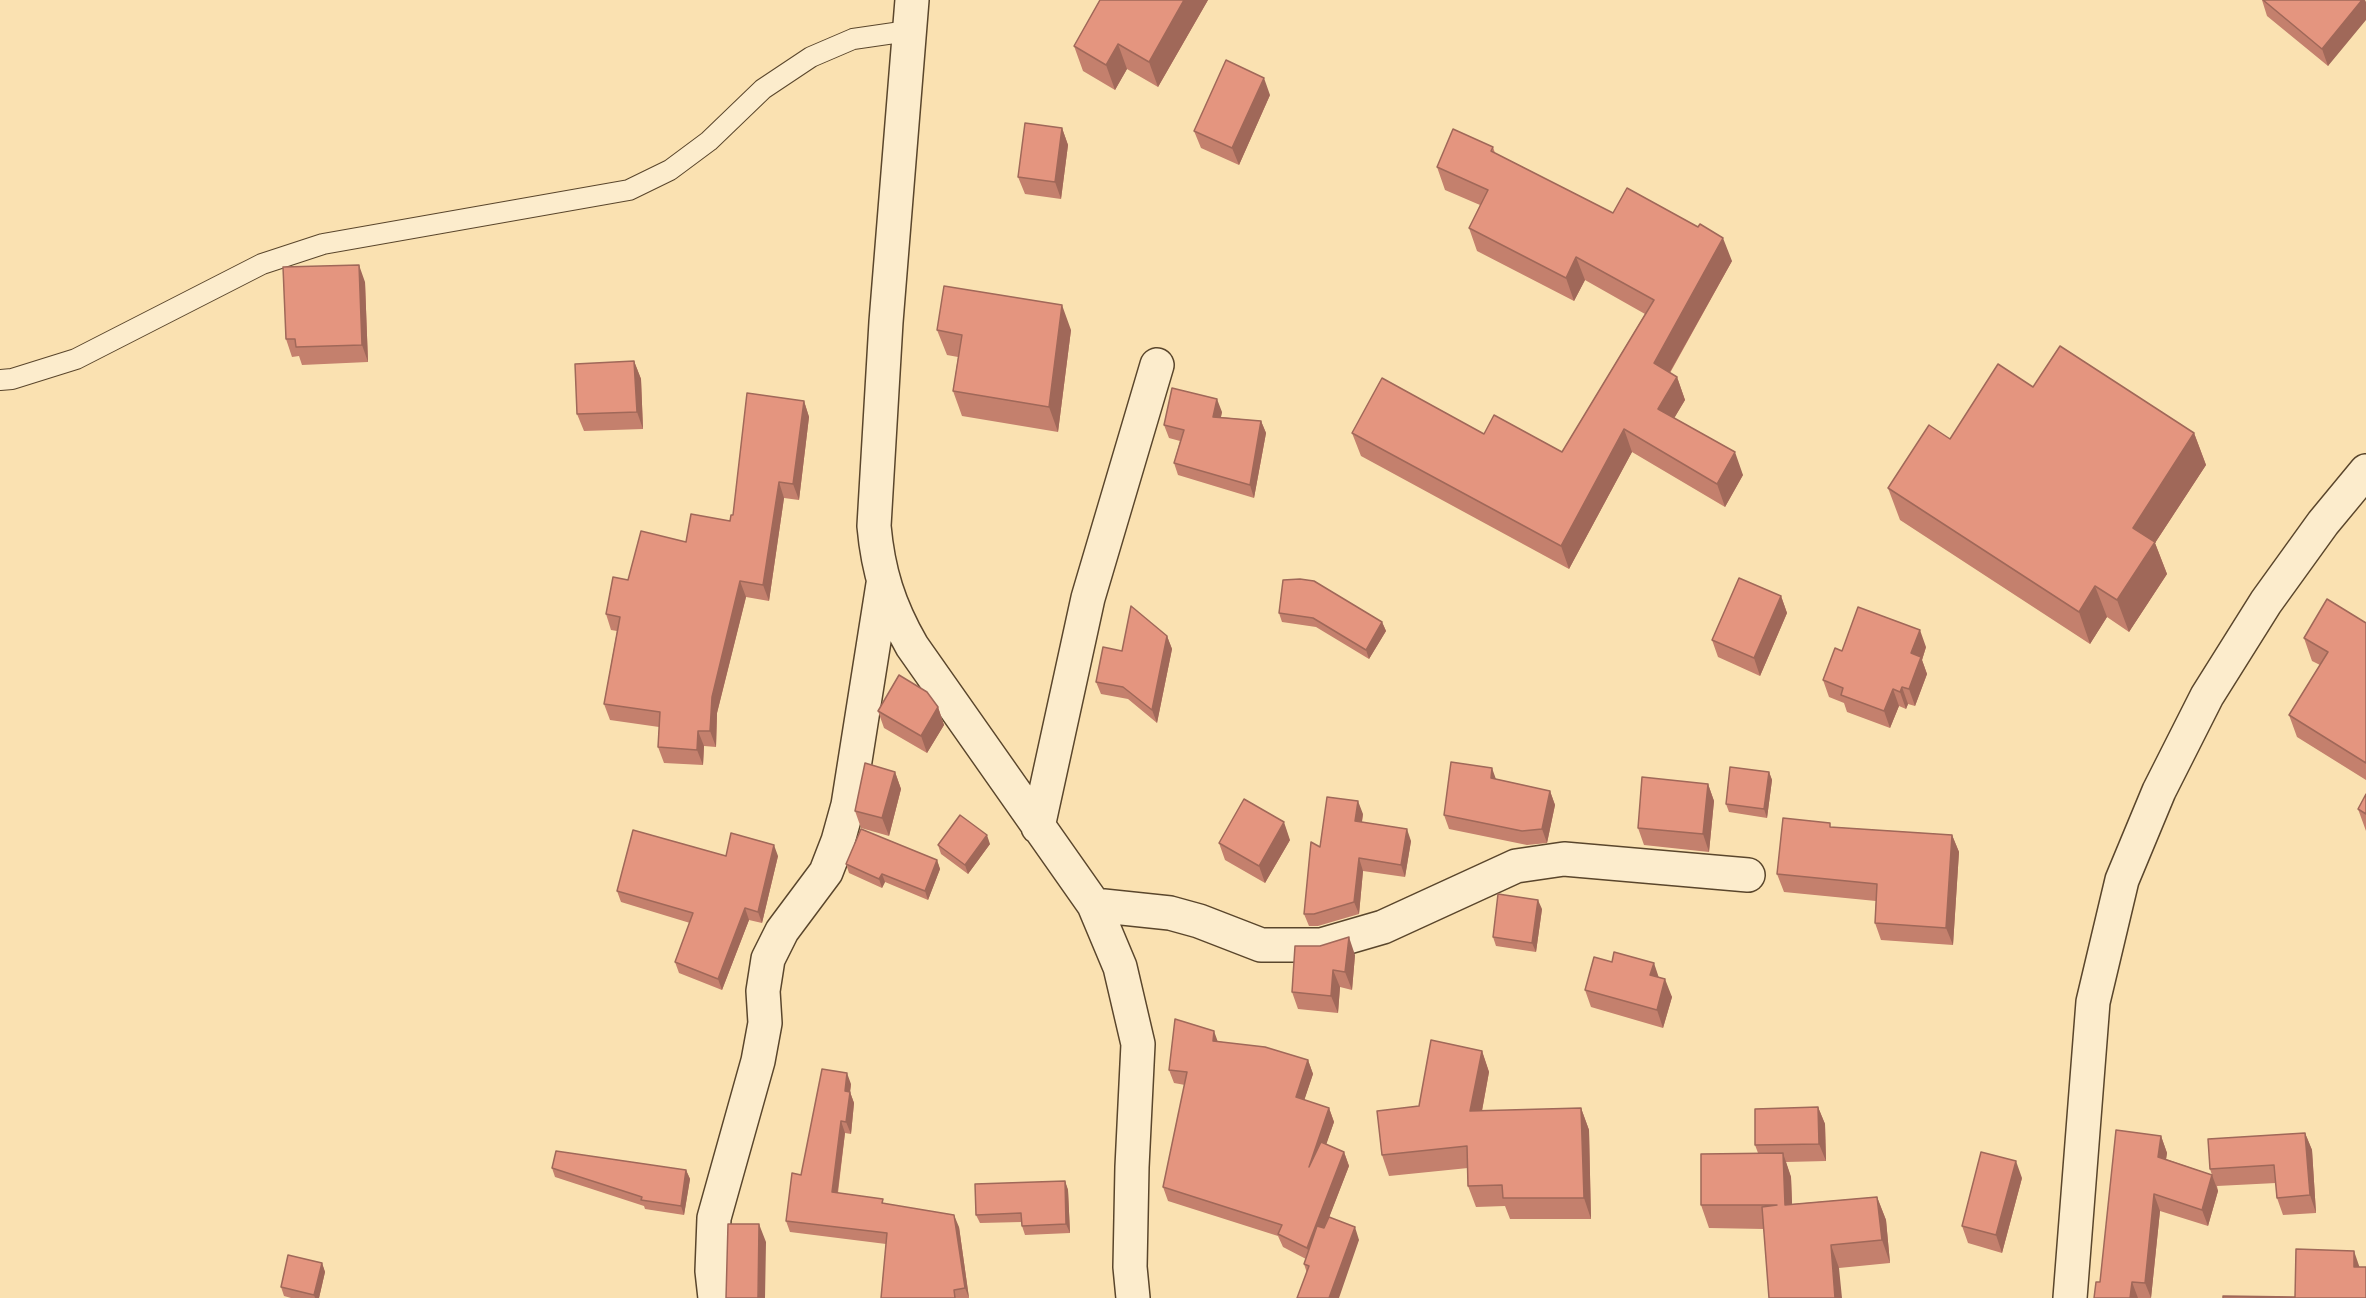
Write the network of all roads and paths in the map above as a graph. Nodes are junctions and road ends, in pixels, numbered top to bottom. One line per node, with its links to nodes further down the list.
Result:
1 (910, 16): 3 (lane); 5 (street)
2 (1157, 365): 6 (street)
3 (0, 380)
4 (2366, 471): 11 (street)
5 (883, 582): 6 (street); 9 (street)
6 (1038, 827): 8 (street)
7 (1748, 875): 8 (street)
8 (1094, 905): 10 (street)
9 (715, 1298)
10 (1133, 1298)
11 (2070, 1298)

